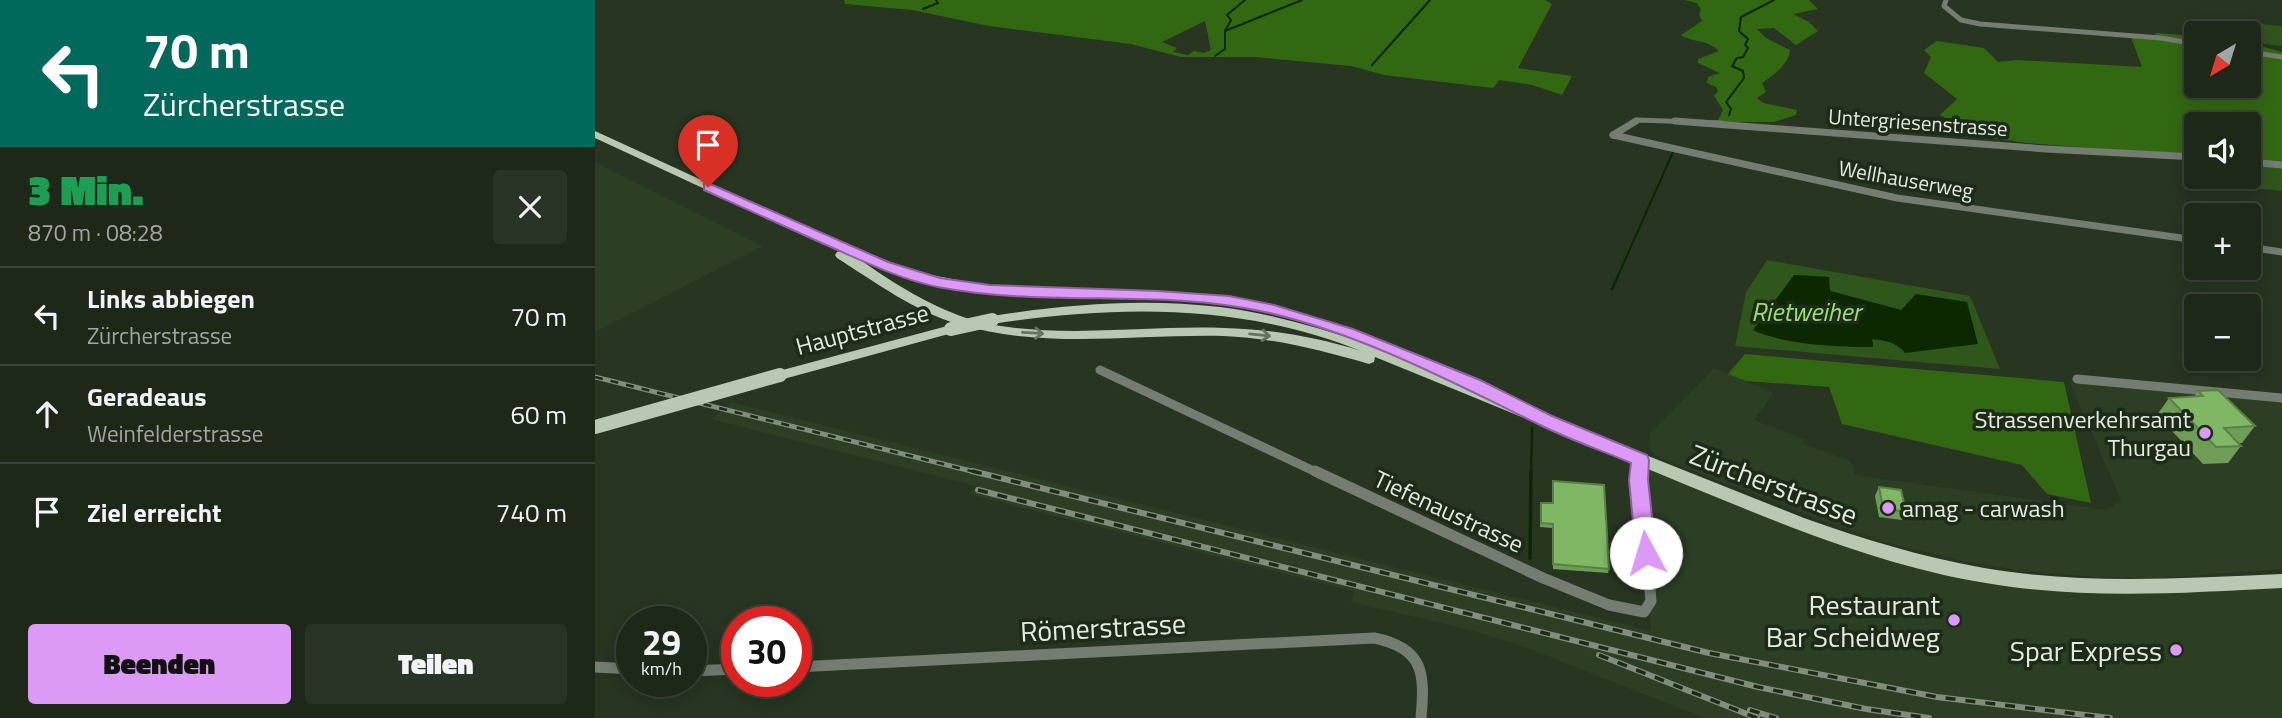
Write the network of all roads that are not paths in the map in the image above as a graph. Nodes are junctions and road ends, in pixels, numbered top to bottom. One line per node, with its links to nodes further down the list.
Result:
1 (1946, 0): 2 (street)
2 (2184, 43)
3 (2261, 53): 4 (street)
4 (2282, 57)
5 (595, 134): 10 (main road)
6 (1613, 135): 7 (street, Untergriesenstrasse); 11 (street, Wellhauserweg)
7 (2184, 156)
8 (2261, 163): 9 (street)
9 (2282, 165)
10 (795, 227): 17 (main road); 17 (main road, one-way to 17)
11 (2184, 238)
12 (2261, 249): 13 (street)
13 (2282, 252)
14 (1100, 370): 19 (street, Tiefenaustrasse)
15 (2077, 379): 16 (street)
16 (2282, 398)
17 (1546, 421): 18 (main road, Hauptstrasse, bridge); 19 (main road, Zürcherstrasse)
18 (595, 427)
19 (1640, 460): 20 (main road, Zürcherstrasse)
20 (2282, 581)
21 (812, 666): 24 (street, Römerstrasse)
22 (595, 667): 23 (street)
23 (616, 668)
24 (1422, 718)

